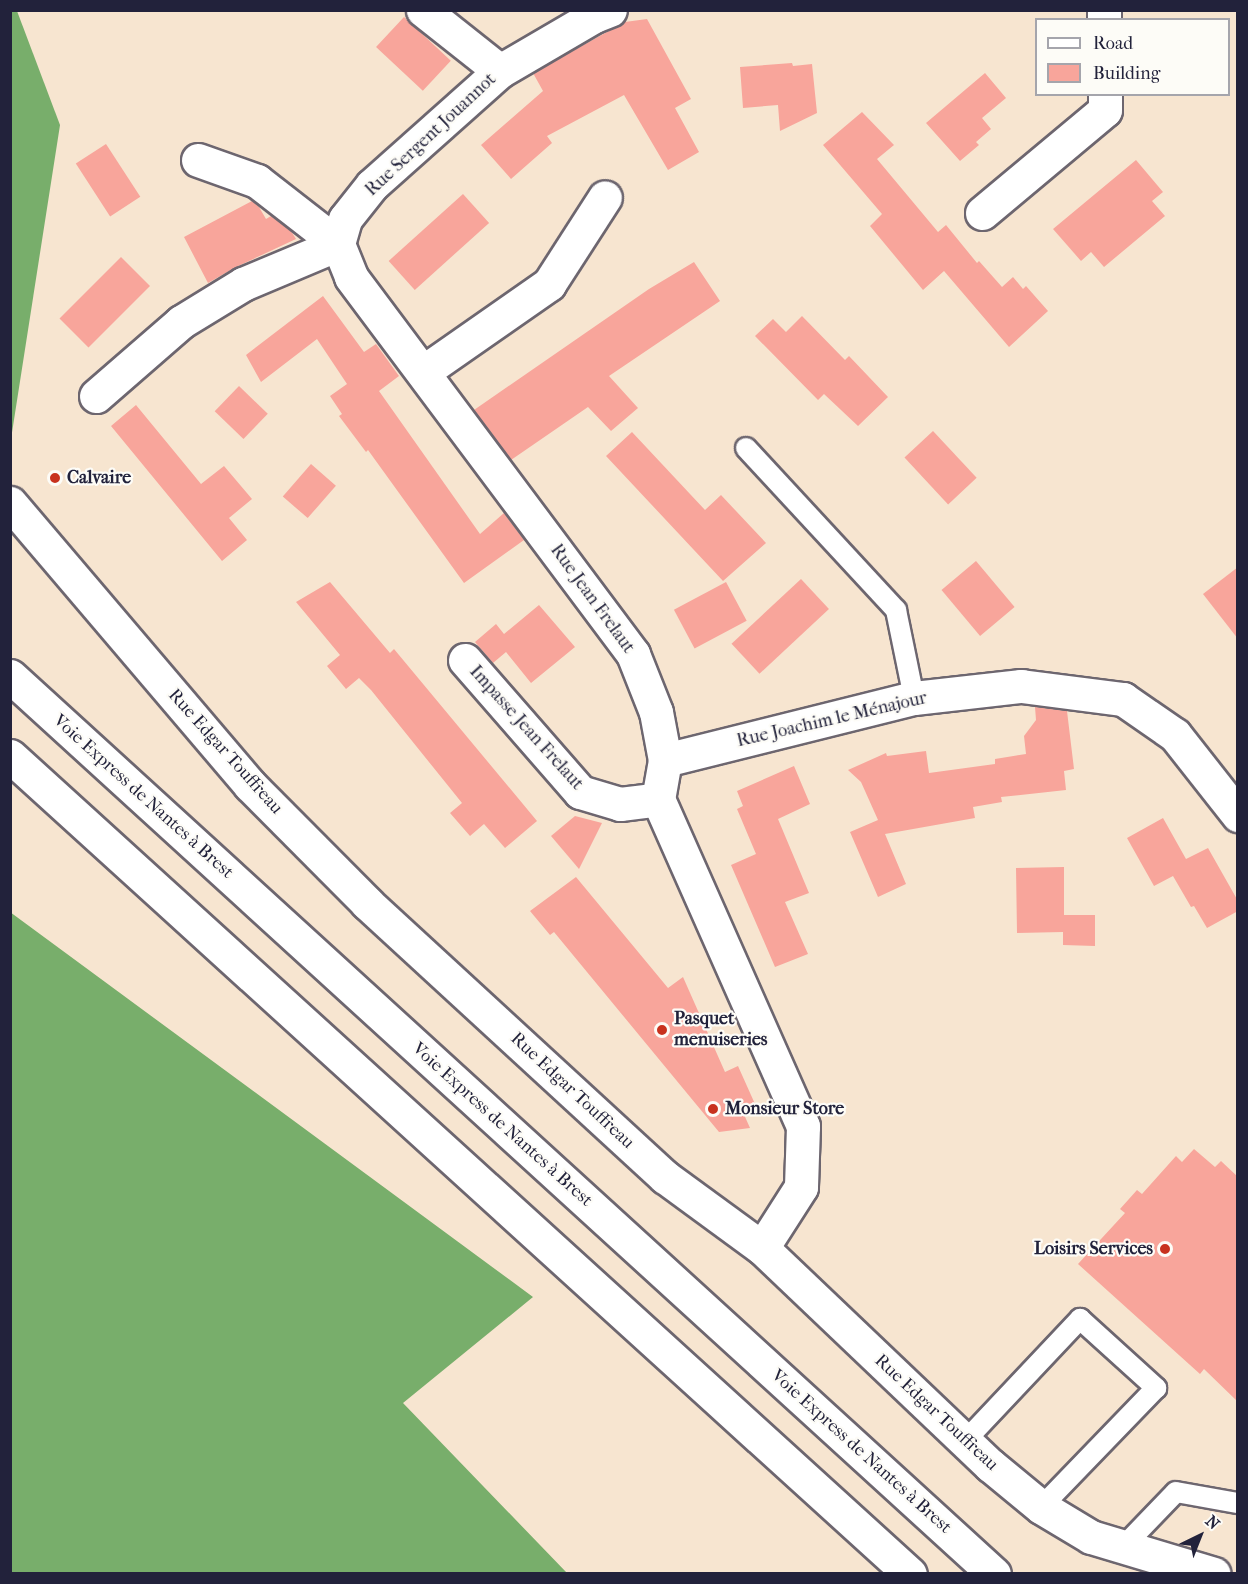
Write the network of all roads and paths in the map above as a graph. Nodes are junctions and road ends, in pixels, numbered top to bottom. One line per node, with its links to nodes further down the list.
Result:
1 (423, 10): 3 (main road)
2 (610, 10): 3 (main road, Rue Sergent Jouannot)
3 (500, 71): 8 (main road, Rue Sergent Jouannot)
4 (1105, 96): 7 (main road)
5 (198, 160): 8 (main road)
6 (605, 197): 9 (main road)
7 (982, 213)
8 (338, 244): 9 (main road, Rue Jean Frelaut); 10 (main road)
9 (423, 372): 17 (main road, Rue Jean Frelaut)
10 (96, 396)
11 (746, 448): 15 (lane)
12 (10, 503): 20 (main road, Rue Edgar Touffreau)
13 (465, 660): 18 (main road, Impasse Jean Frelaut)
14 (10, 676): 27 (main road, Voie Express de Nantes à Brest)
15 (914, 698): 17 (main road, Rue Joachim le Ménajour); 19 (main road, Rue Joachim le Ménajour)
16 (10, 756): 26 (main road)
17 (665, 760): 18 (main road, Rue Jean Frelaut)
18 (658, 799): 20 (main road)
19 (1238, 815)
20 (762, 1248): 21 (main road, Rue Edgar Touffreau)
21 (964, 1441): 23 (main road, Rue Edgar Touffreau); 23 (lane)
22 (1238, 1503): 24 (lane)
23 (1041, 1507): 24 (main road, Rue Edgar Touffreau)
24 (1124, 1546): 25 (main road, Rue Edgar Touffreau)
25 (1160, 1566): 28 (main road, Rue Edgar Touffreau)
26 (910, 1574)
27 (994, 1574)
28 (1214, 1574)

